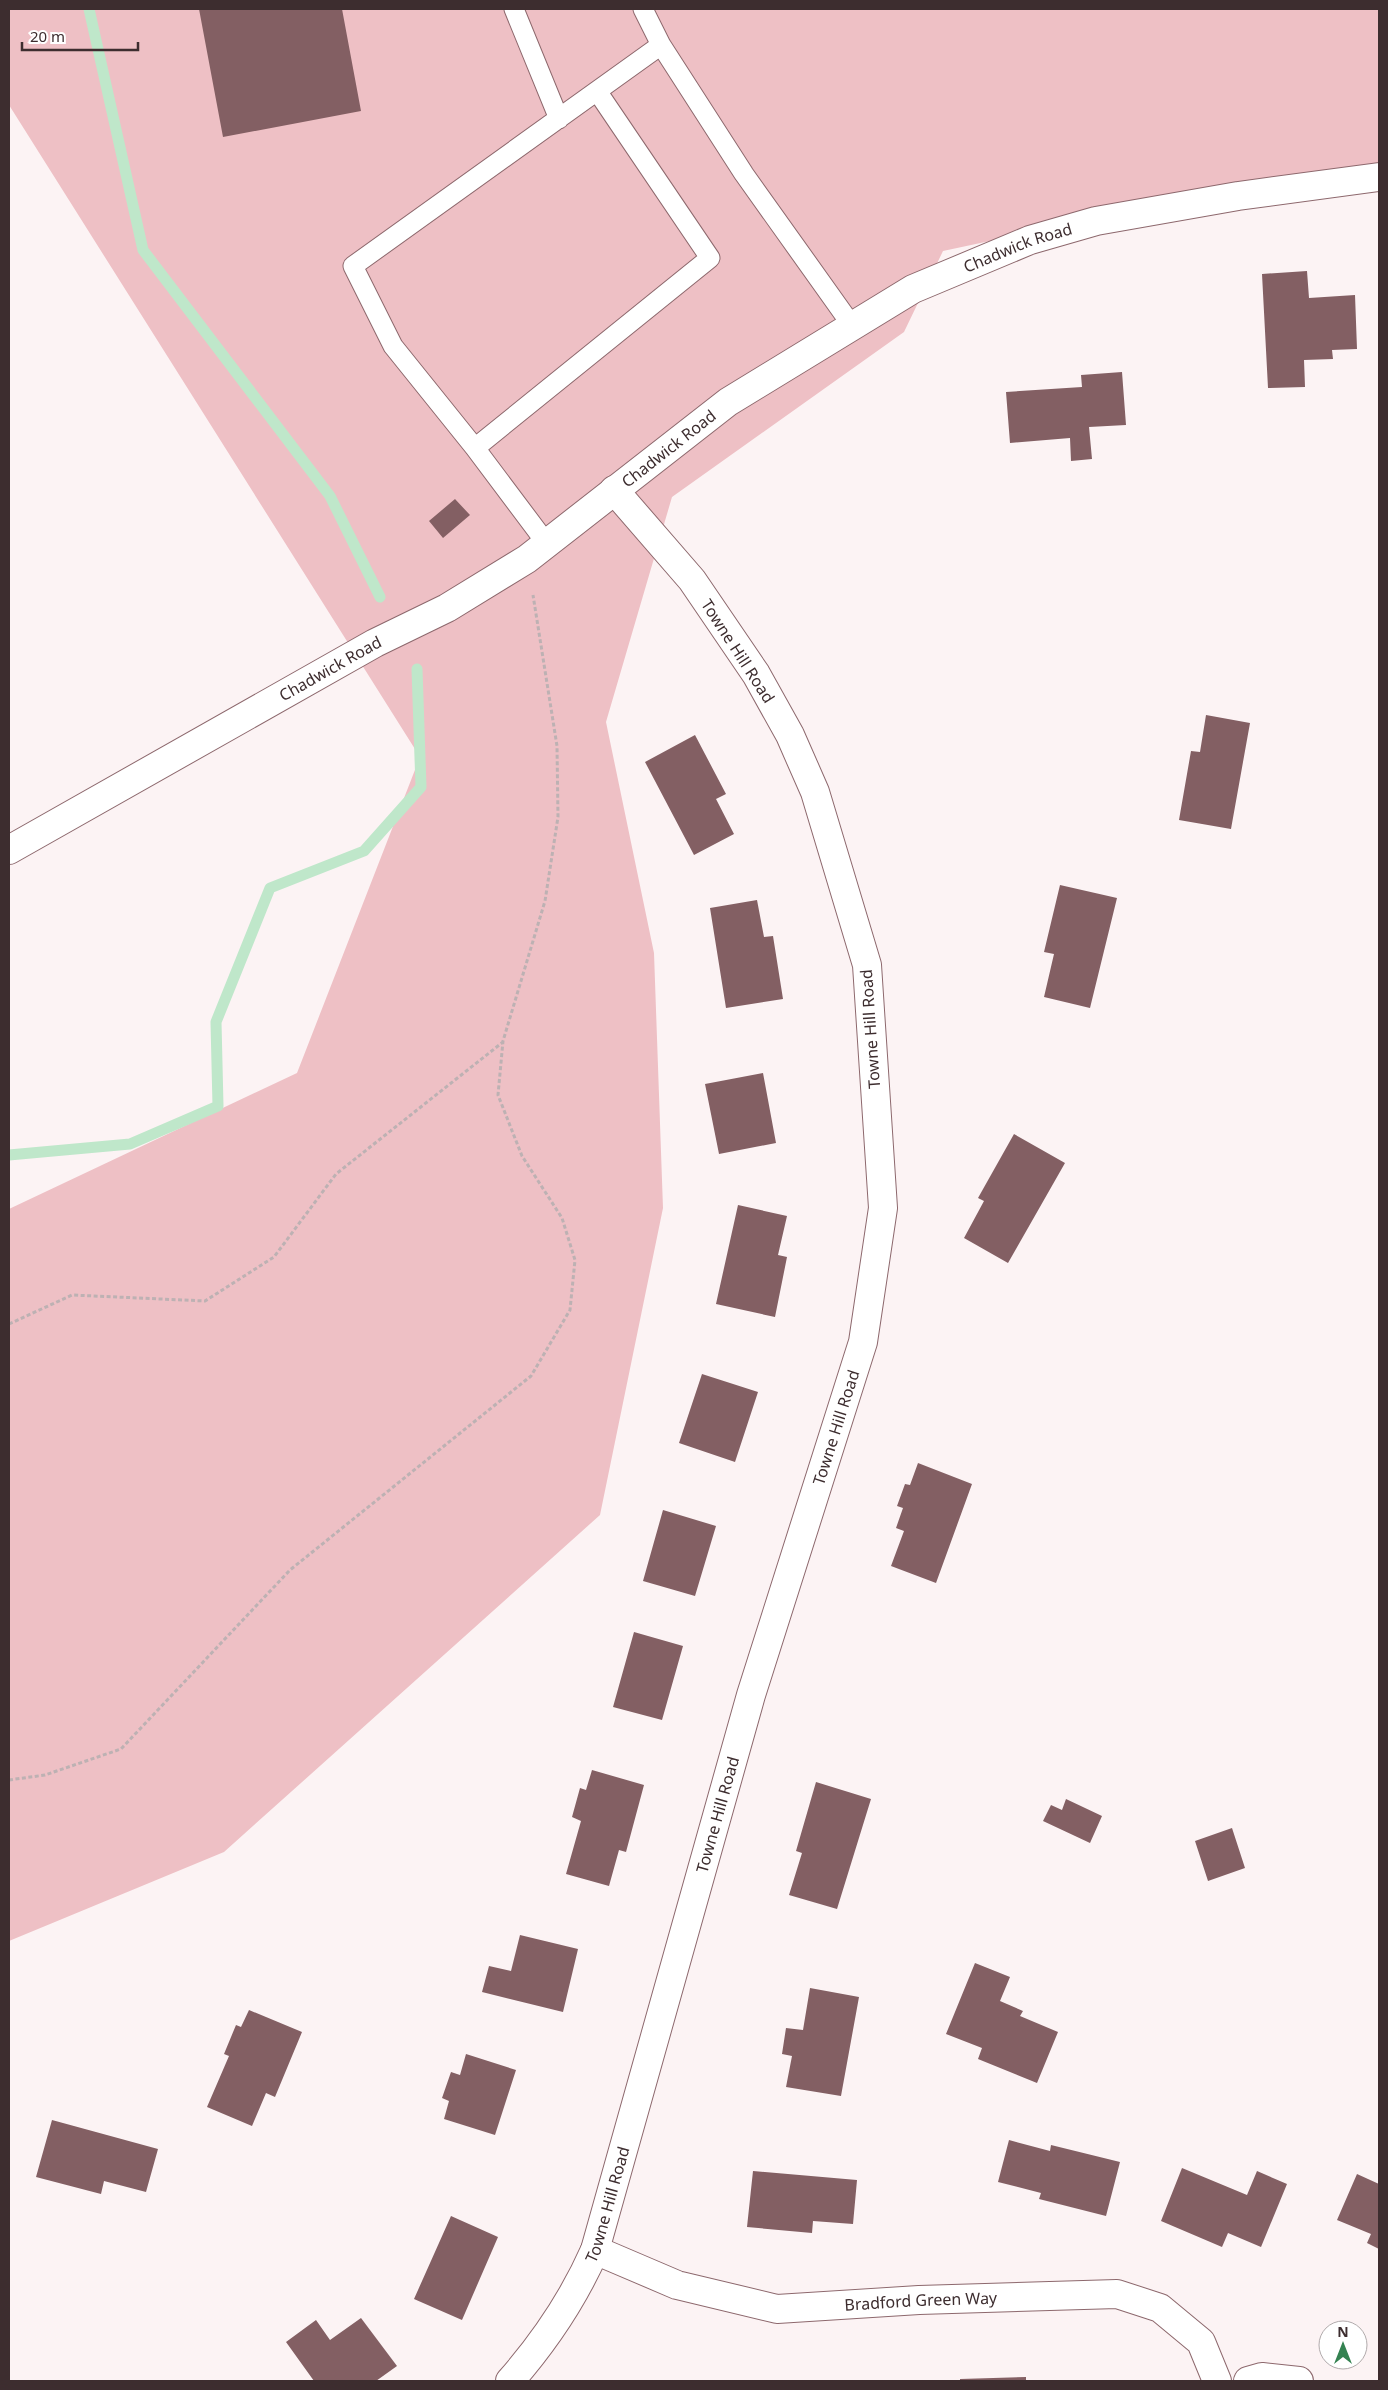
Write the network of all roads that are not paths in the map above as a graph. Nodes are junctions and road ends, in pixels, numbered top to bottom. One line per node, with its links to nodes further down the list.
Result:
1 (514, 9): 5 (lane)
2 (643, 9): 3 (lane)
3 (662, 45): 4 (lane); 7 (lane)
4 (597, 91): 5 (lane); 8 (lane)
5 (559, 119): 8 (lane)
6 (1379, 177): 7 (street, Chadwick Road)
7 (853, 327): 9 (street, Chadwick Road)
8 (475, 448): 10 (lane)
9 (614, 490): 10 (street, Chadwick Road); 12 (street, Towne Hill Road)
10 (537, 552): 11 (street, Chadwick Road)
11 (9, 850)
12 (595, 2250): 13 (street, Towne Hill Road); 14 (street, Bradford Green Way)
13 (510, 2381)
14 (1217, 2381)
15 (1248, 2381): 16 (street)
16 (1299, 2381)

